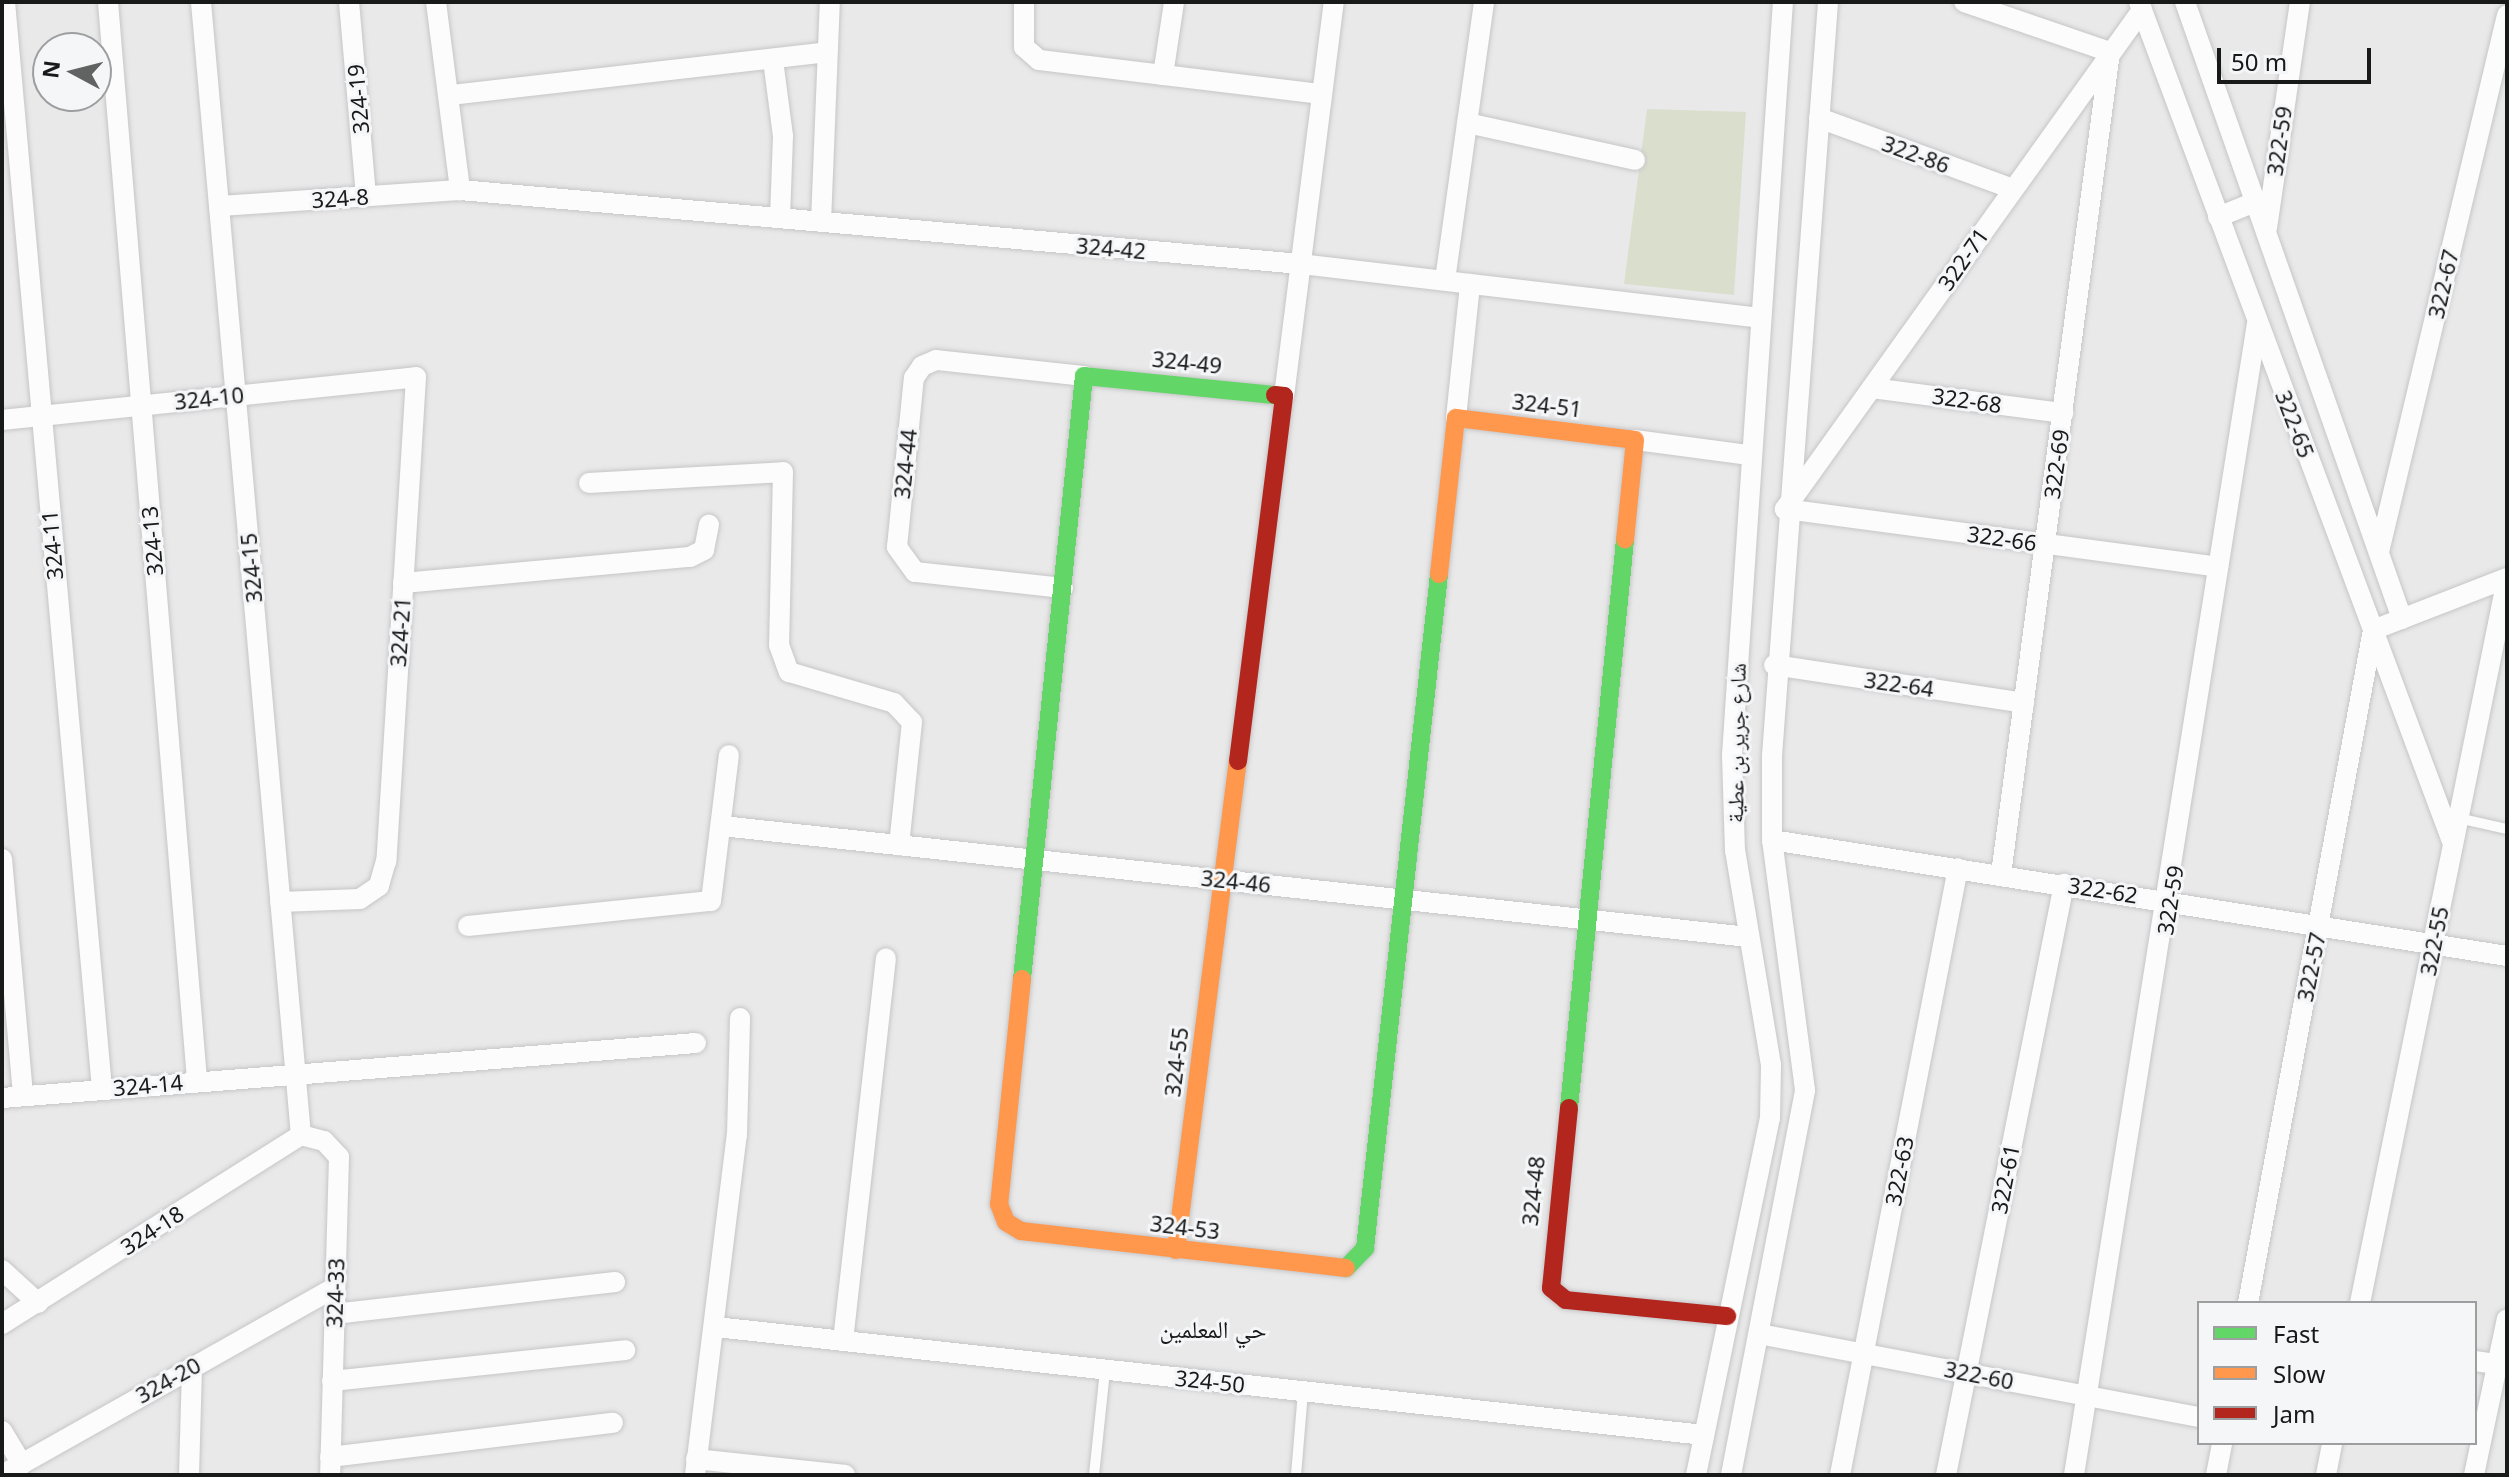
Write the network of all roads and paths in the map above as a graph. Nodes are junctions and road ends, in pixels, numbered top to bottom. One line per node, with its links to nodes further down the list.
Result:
1 (5, 2): 50 (street, 324-11)
2 (108, 2): 48 (street, 324-13)
3 (201, 2): 31 (street, 324-15)
4 (349, 2): 29 (street, 324-19)
5 (436, 2): 23 (street)
6 (830, 2): 18 (street)
7 (1024, 2): 21 (street)
8 (1174, 2): 21 (street)
9 (1334, 2): 22 (street)
10 (1484, 2): 25 (street)
11 (1783, 2): 39 (street, شارع جرير بن عطية)
12 (1828, 2): 24 (street, شارع جرير بن عطية)
13 (1964, 2): 19 (street)
14 (2185, 2): 30 (street, 322-65)
15 (2300, 2): 35 (street, 322-59)
16 (2140, 6): 19 (street, 322-71); 32 (street, 322-65)
17 (2507, 15): 59 (street, 322-67)
18 (827, 52): 20 (street); 34 (street)
19 (2110, 52): 27 (street, 322-71); 49 (street, 322-69)
20 (773, 60): 23 (street); 33 (street)
21 (1163, 75): 22 (street)
22 (1322, 94): 36 (street)
23 (451, 95): 28 (street)
24 (1819, 118): 27 (street, 322-86); 56 (street, شارع جرير بن عطية)
25 (1467, 123): 26 (street); 37 (street)
26 (1635, 160)
27 (2013, 189): 45 (street, 322-71)
28 (460, 190): 29 (street, 324-8); 33 (street, 324-42)
29 (366, 196): 31 (street, 324-8)
30 (2255, 202): 32 (street); 35 (street, 322-65)
31 (219, 206): 46 (street, 324-15)
32 (2218, 217): 40 (street, 322-65)
33 (780, 218): 34 (street, 324-42)
34 (821, 222): 36 (street, 324-42)
35 (2266, 232): 41 (street, 322-65)
36 (1301, 264): 37 (street, 324-42); 47 (street)
37 (1445, 280): 38 (street, 324-42)
38 (1470, 284): 39 (street, 324-42); 51 (street)
39 (1761, 318): 54 (street, شارع جرير بن عطية)
40 (2257, 324): 44 (street, 322-65); 60 (street, 322-59)
41 (2316, 372): 44 (street); 59 (street, 322-65)
42 (1084, 376): 47 (street, 324-49); 63 (street); 63 (street, 324-44)
43 (416, 377): 46 (street, 324-10); 62 (street, 324-21)
44 (2280, 386): 67 (street, 322-65)
45 (1872, 388): 49 (street, 322-68); 56 (street, 322-71)
46 (235, 396): 48 (street, 324-10); 85 (street, 324-15)
47 (1284, 396): 81 (street)
48 (141, 406): 50 (street, 324-10); 96 (street, 324-13)
49 (2063, 413): 58 (street, 322-69)
50 (40, 416): 52 (street, 324-10); 97 (street, 324-11)
51 (1456, 418): 53 (street, 324-51); 83 (street)
52 (2, 420)
53 (1635, 440): 54 (street); 86 (street)
54 (1749, 455): 64 (street, شارع جرير بن عطية)
55 (589, 483): 76 (street)
56 (1785, 509): 58 (street, 322-66); 65 (street, شارع جرير بن عطية)
57 (709, 524): 62 (street)
58 (2046, 543): 60 (street, 322-66); 69 (street, 322-69)
59 (2379, 552): 66 (street, 322-65)
60 (2218, 567): 84 (street, 322-59)
61 (2507, 579): 66 (street); 71 (street, 322-55)
62 (403, 583): 85 (street, 324-21)
63 (1063, 588): 78 (street)
64 (1741, 596): 65 (street); 89 (street, شارع جرير بن عطية)
65 (1779, 600): 68 (street, شارع جرير بن عطية)
66 (2402, 619): 67 (street)
67 (2373, 630): 75 (street, 322-65); 87 (street, 322-57)
68 (1774, 665): 69 (street, 322-64); 74 (street, شارع جرير بن عطية)
69 (2024, 703): 80 (street, 322-69)
70 (729, 755): 72 (street)
71 (2458, 818): 73 (lane); 75 (street, 322-55)
72 (722, 826): 76 (street, 324-46); 88 (street)
73 (2507, 829)
74 (1772, 840): 79 (street, 322-62); 102 (street, شارع جرير بن عطية)
75 (2453, 844): 90 (street, 322-55)
76 (899, 845): 78 (street, 324-46)
77 (2, 859): 98 (street)
78 (1032, 859): 81 (street, 324-46); 103 (street, 324-53)
79 (1958, 868): 80 (street, 322-62); 118 (street, 322-63)
80 (2001, 874): 82 (street, 322-62)
81 (1223, 880): 83 (street, 324-46); 103 (street, 324-55)
82 (2064, 884): 84 (street, 322-62); 123 (street, 322-61)
83 (1403, 900): 86 (street, 324-46); 103 (street, 324-53)
84 (2170, 900): 87 (street, 322-62); 126 (street, 322-59)
85 (280, 902): 95 (street, 324-15)
86 (1584, 919): 89 (street, 324-46); 111 (street, 324-48)
87 (2319, 922): 90 (street, 322-62); 107 (street, 322-57)
88 (468, 926)
89 (1749, 937): 101 (street, شارع جرير بن عطية)
90 (2434, 940): 91 (street, 322-62); 108 (street, 322-55)
91 (2507, 956)
92 (886, 958): 116 (street)
93 (740, 1018): 114 (street)
94 (696, 1043): 95 (street, 324-14)
95 (295, 1071): 96 (street, 324-14); 100 (street, 324-15)
96 (197, 1080): 97 (street, 324-14)
97 (102, 1089): 98 (street, 324-14)
98 (23, 1096): 99 (street, 324-14)
99 (2, 1098)
100 (301, 1135): 106 (street, 324-33); 109 (street, 324-18)
101 (1758, 1178): 102 (street); 111 (street, شارع جرير بن عطية)
102 (1791, 1186): 115 (street, شارع جرير بن عطية)
103 (1176, 1250)
104 (2, 1270): 109 (street)
105 (615, 1282): 110 (street)
106 (335, 1287): 110 (street, 324-33); 121 (street, 324-20)
107 (2248, 1301)
108 (2360, 1301)
109 (38, 1303): 113 (street, 324-18)
110 (334, 1314): 124 (street, 324-33)
111 (1727, 1316): 130 (street, شارع جرير بن عطية)
112 (2507, 1323): 120 (street)
113 (2, 1324)
114 (716, 1327): 116 (street, 324-50); 135 (street)
115 (1759, 1334): 118 (street, 322-60); 142 (street, شارع جرير بن عطية)
116 (843, 1341): 122 (street, 324-50)
117 (625, 1350): 124 (street)
118 (1864, 1354): 123 (street, 322-60); 143 (street, 322-63)
119 (2477, 1361): 120 (street)
120 (2497, 1364): 148 (street)
121 (192, 1367): 133 (street, 324-20); 137 (street)
122 (1105, 1370): 125 (street, 324-50); 139 (lane)
123 (1966, 1373): 126 (street, 322-60); 144 (street, 322-61)
124 (332, 1381): 134 (street, 324-33)
125 (1303, 1392): 130 (street, 324-50); 140 (lane)
126 (2088, 1396): 127 (street, 322-60); 145 (street, 322-59)
127 (2197, 1417)
128 (613, 1423): 134 (street)
129 (2, 1431): 133 (street)
130 (1704, 1435): 141 (street, شارع جرير بن عطية)
131 (2222, 1445): 146 (street)
132 (2332, 1445): 147 (street)
133 (22, 1464): 136 (street, 324-20)
134 (330, 1466)
135 (696, 1467): 138 (street)
136 (2, 1475)
137 (189, 1475)
138 (845, 1475)
139 (1094, 1475)
140 (1296, 1475)
141 (1696, 1475)
142 (1731, 1475)
143 (1840, 1475)
144 (1946, 1475)
145 (2074, 1475)
146 (2216, 1475)
147 (2326, 1475)
148 (2474, 1475)

